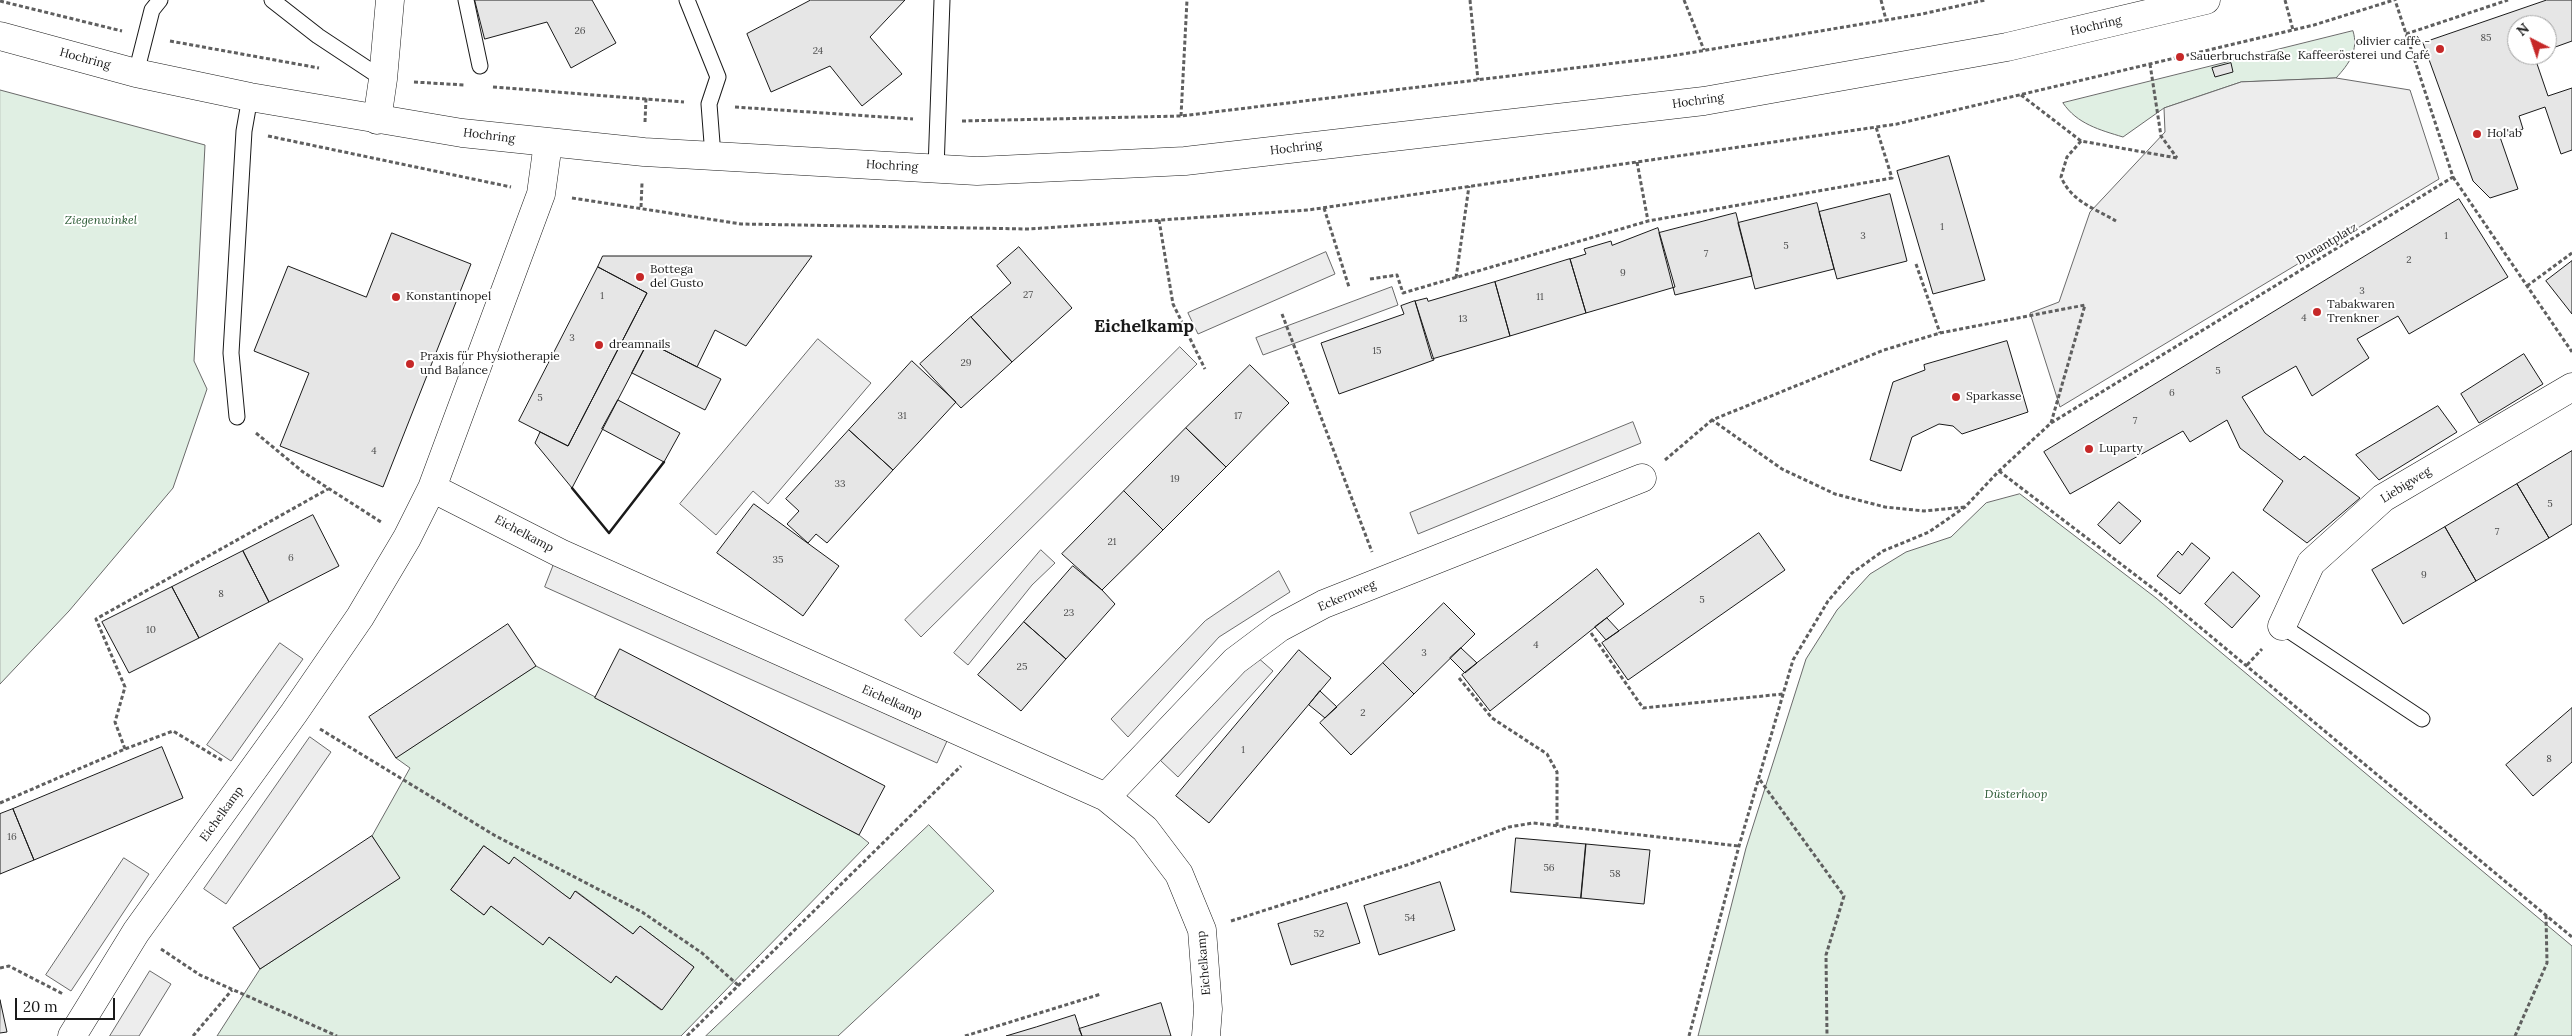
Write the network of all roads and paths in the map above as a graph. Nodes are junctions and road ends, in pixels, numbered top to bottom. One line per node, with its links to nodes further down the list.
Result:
1 (160, 0): 22 (lane)
2 (272, 0): 28 (lane)
3 (390, 0): 28 (street)
4 (466, 0): 25 (lane)
5 (687, 0): 34 (lane)
6 (942, 0): 37 (lane)
7 (1187, 0): 35 (path)
8 (1470, 0): 29 (path)
9 (1684, 0): 23 (path)
10 (1881, 0): 18 (path)
11 (1985, 0): 18 (path)
12 (2206, 0): 43 (street, Hochring)
13 (2285, 0): 19 (path)
14 (2395, 0): 20 (path)
15 (2508, 0): 17 (path)
16 (0, 1): 22 (path)
17 (2501, 1): 20 (path)
18 (1886, 20): 23 (path)
19 (2294, 30)
20 (2406, 34): 44 (path)
21 (0, 36): 27 (street, Hochring)
22 (144, 36): 26 (path); 27 (lane)
23 (1704, 50): 29 (path)
24 (2150, 64): 39 (path)
25 (480, 66)
26 (326, 69)
27 (136, 73): 33 (street, Hochring)
28 (383, 80): 30 (path); 36 (street)
29 (1478, 80): 35 (path)
30 (471, 86)
31 (490, 87): 34 (path)
32 (2021, 94): 39 (path)
33 (250, 97): 36 (street, Hochring); 61 (lane)
34 (709, 104): 37 (path); 41 (lane)
35 (1181, 116): 37 (path)
36 (377, 120): 40 (street, Hochring)
37 (938, 120): 43 (lane)
38 (1876, 127): 48 (path)
39 (2081, 141): 49 (path)
40 (548, 143): 41 (street, Hochring); 66 (street, Eichelkamp)
41 (712, 156): 43 (street, Hochring)
42 (1636, 162): 48 (path)
43 (936, 169)
44 (2453, 177): 54 (path); 63 (path, Dunantplatz)
45 (1469, 186): 52 (path)
46 (1324, 208): 55 (path)
47 (1159, 220): 59 (path)
48 (1648, 221): 52 (path)
49 (2116, 221)
50 (2572, 253): 54 (path)
51 (1916, 264): 57 (path)
52 (1456, 278): 53 (path)
53 (1370, 279)
54 (2527, 286): 58 (path)
55 (1349, 287)
56 (1282, 314): 70 (path)
57 (1940, 333): 62 (path); 63 (path)
58 (2572, 352)
59 (1205, 369)
60 (2572, 387): 71 (street, Liebigweg)
61 (237, 417): 67 (path)
62 (1712, 420): 65 (path); 68 (path)
63 (2051, 423): 64 (path, Dunantplatz)
64 (1998, 471): 68 (path, Dunantplatz); 85 (path)
65 (1642, 478): 70 (street, Eckernweg)
66 (432, 488): 69 (street, Eichelkamp); 77 (street, Eichelkamp)
67 (328, 489): 69 (path); 78 (path)
68 (1965, 507): 74 (path, Dunantplatz)
69 (407, 538): 75 (street, Eichelkamp)
70 (1383, 581): 81 (street, Eckernweg)
71 (2282, 626): 76 (lane)
72 (1591, 633): 74 (path)
73 (1459, 678): 83 (path)
74 (1783, 694): 80 (path, Dunantplatz)
75 (294, 713): 79 (street, Eichelkamp); 90 (path)
76 (2422, 719)
77 (985, 742): 81 (street, Eichelkamp); 90 (path)
78 (124, 749): 79 (path); 82 (path)
79 (249, 777): 87 (street, Eichelkamp)
80 (1760, 780): 84 (path, Dunantplatz); 101 (path)
81 (1106, 797): 86 (street, Eichelkamp)
82 (0, 803)
83 (1558, 826): 84 (path); 86 (path)
84 (1739, 846): 100 (path, Dunantplatz)
85 (2546, 915): 88 (path); 102 (path)
86 (1202, 930): 99 (street, Eichelkamp)
87 (136, 932): 91 (path); 93 (street, Eichelkamp)
88 (2572, 937)
89 (0, 968): 93 (path)
90 (739, 986): 97 (path)
91 (232, 990): 95 (path); 96 (path)
92 (1101, 994): 98 (path)
93 (90, 1008): 94 (street, Eichelkamp)
94 (72, 1036)
95 (193, 1036)
96 (337, 1036)
97 (687, 1036)
98 (965, 1036)
99 (1206, 1036)
100 (1689, 1036)
101 (1827, 1036)
102 (2515, 1036)

